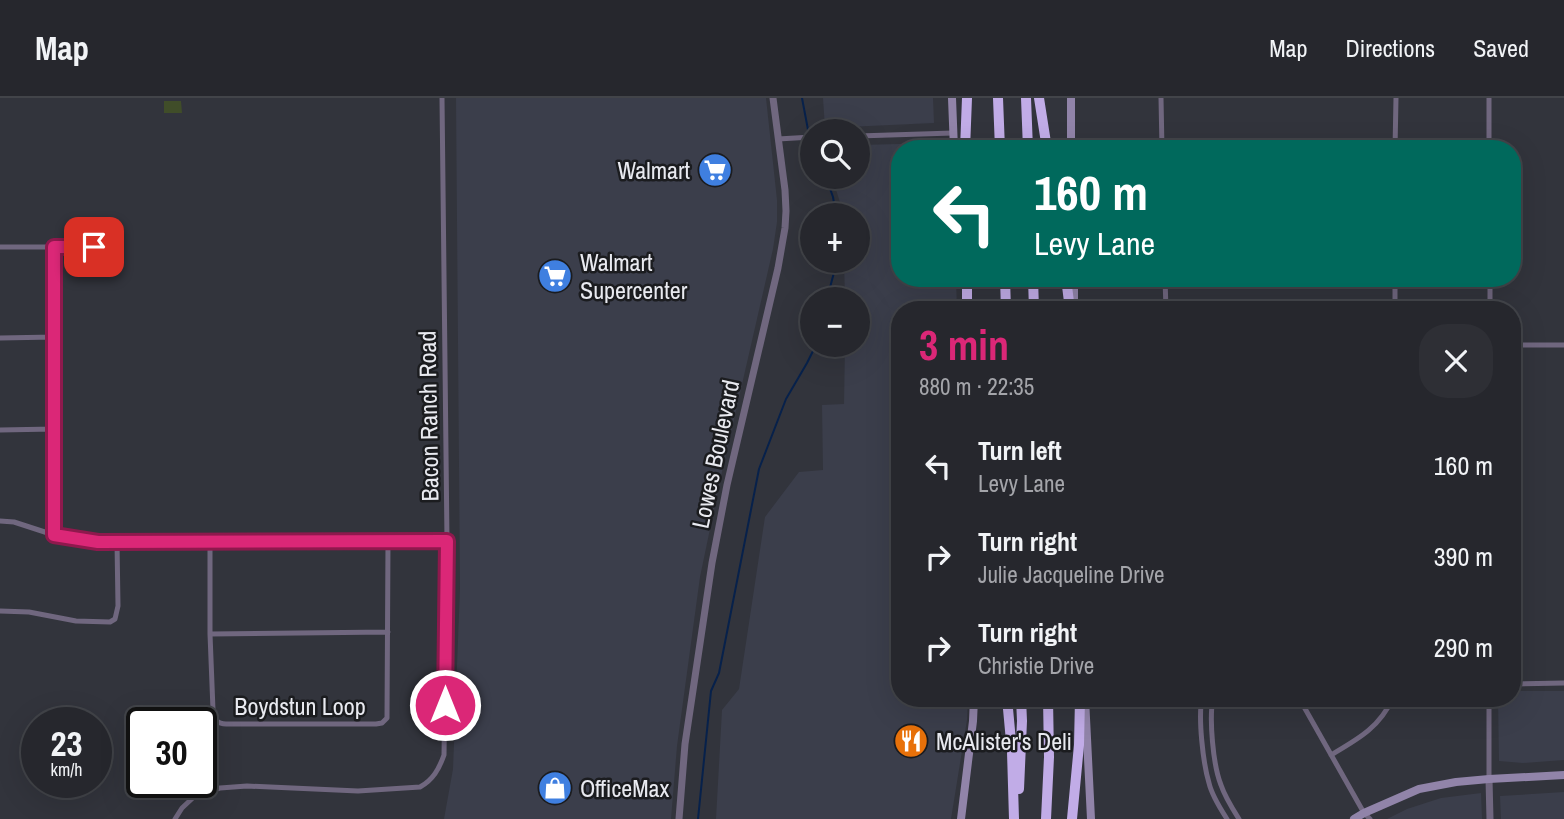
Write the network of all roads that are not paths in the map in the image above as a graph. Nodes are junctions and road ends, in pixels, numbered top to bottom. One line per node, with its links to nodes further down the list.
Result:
1 (442, 98): 37 (street, Bacon Ranch Road)
2 (773, 98): 15 (street, Lowes Boulevard)
3 (952, 98): 12 (main road)
4 (967, 98): 17 (highway)
5 (998, 98): 18 (highway)
6 (1026, 98): 19 (highway)
7 (1039, 98): 20 (highway)
8 (1071, 98): 21 (main road)
9 (1161, 98): 22 (street)
10 (1396, 98): 23 (street)
11 (1489, 98): 24 (street)
12 (953, 133): 13 (street); 16 (main road)
13 (870, 136)
14 (800, 138): 15 (street)
15 (778, 139): 65 (street, Lowes Boulevard)
16 (953, 140)
17 (965, 140)
18 (1000, 140)
19 (1028, 140)
20 (1046, 140)
21 (1072, 140)
22 (1162, 140)
23 (1395, 140)
24 (1489, 140)
25 (0, 247): 26 (street)
26 (54, 247): 27 (street); 28 (street)
27 (94, 247)
28 (54, 337): 29 (street); 33 (street)
29 (0, 338)
30 (1521, 345): 31 (street)
31 (1564, 345)
32 (0, 429): 33 (street)
33 (54, 429): 35 (street)
34 (0, 521): 35 (street)
35 (54, 535): 38 (street)
36 (210, 541): 38 (street); 39 (street); 42 (street, Boydstun Loop)
37 (447, 541): 39 (street); 64 (street, Bacon Ranch Road)
38 (117, 542): 40 (street)
39 (388, 542): 41 (street, Boydstun Loop)
40 (0, 611)
41 (388, 632): 42 (street); 42 (street, Boydstun Loop)
42 (210, 634)
43 (1564, 683): 44 (street)
44 (1521, 684)
45 (974, 707): 66 (main road)
46 (1007, 707): 67 (highway)
47 (1021, 707): 67 (highway)
48 (1048, 707): 68 (highway)
49 (1081, 707): 69 (highway)
50 (1083, 707): 70 (main road)
51 (1201, 707): 57 (street)
52 (1211, 707): 56 (street)
53 (1304, 707): 58 (street)
54 (1388, 707): 58 (street)
55 (1489, 707): 62 (street)
56 (1212, 727): 57 (street); 59 (street)
57 (1202, 730): 60 (street)
58 (1331, 755): 63 (street)
59 (1216, 765): 60 (street); 72 (street)
60 (1206, 766): 71 (street)
61 (1564, 775): 62 (main road)
62 (1489, 779): 63 (main road); 74 (street)
63 (1366, 817): 73 (main road)
64 (175, 819)
65 (679, 819)
66 (961, 819)
67 (1015, 819)
68 (1046, 819)
69 (1072, 819)
70 (1091, 819)
71 (1227, 819)
72 (1239, 819)
73 (1354, 819)
74 (1490, 819)

